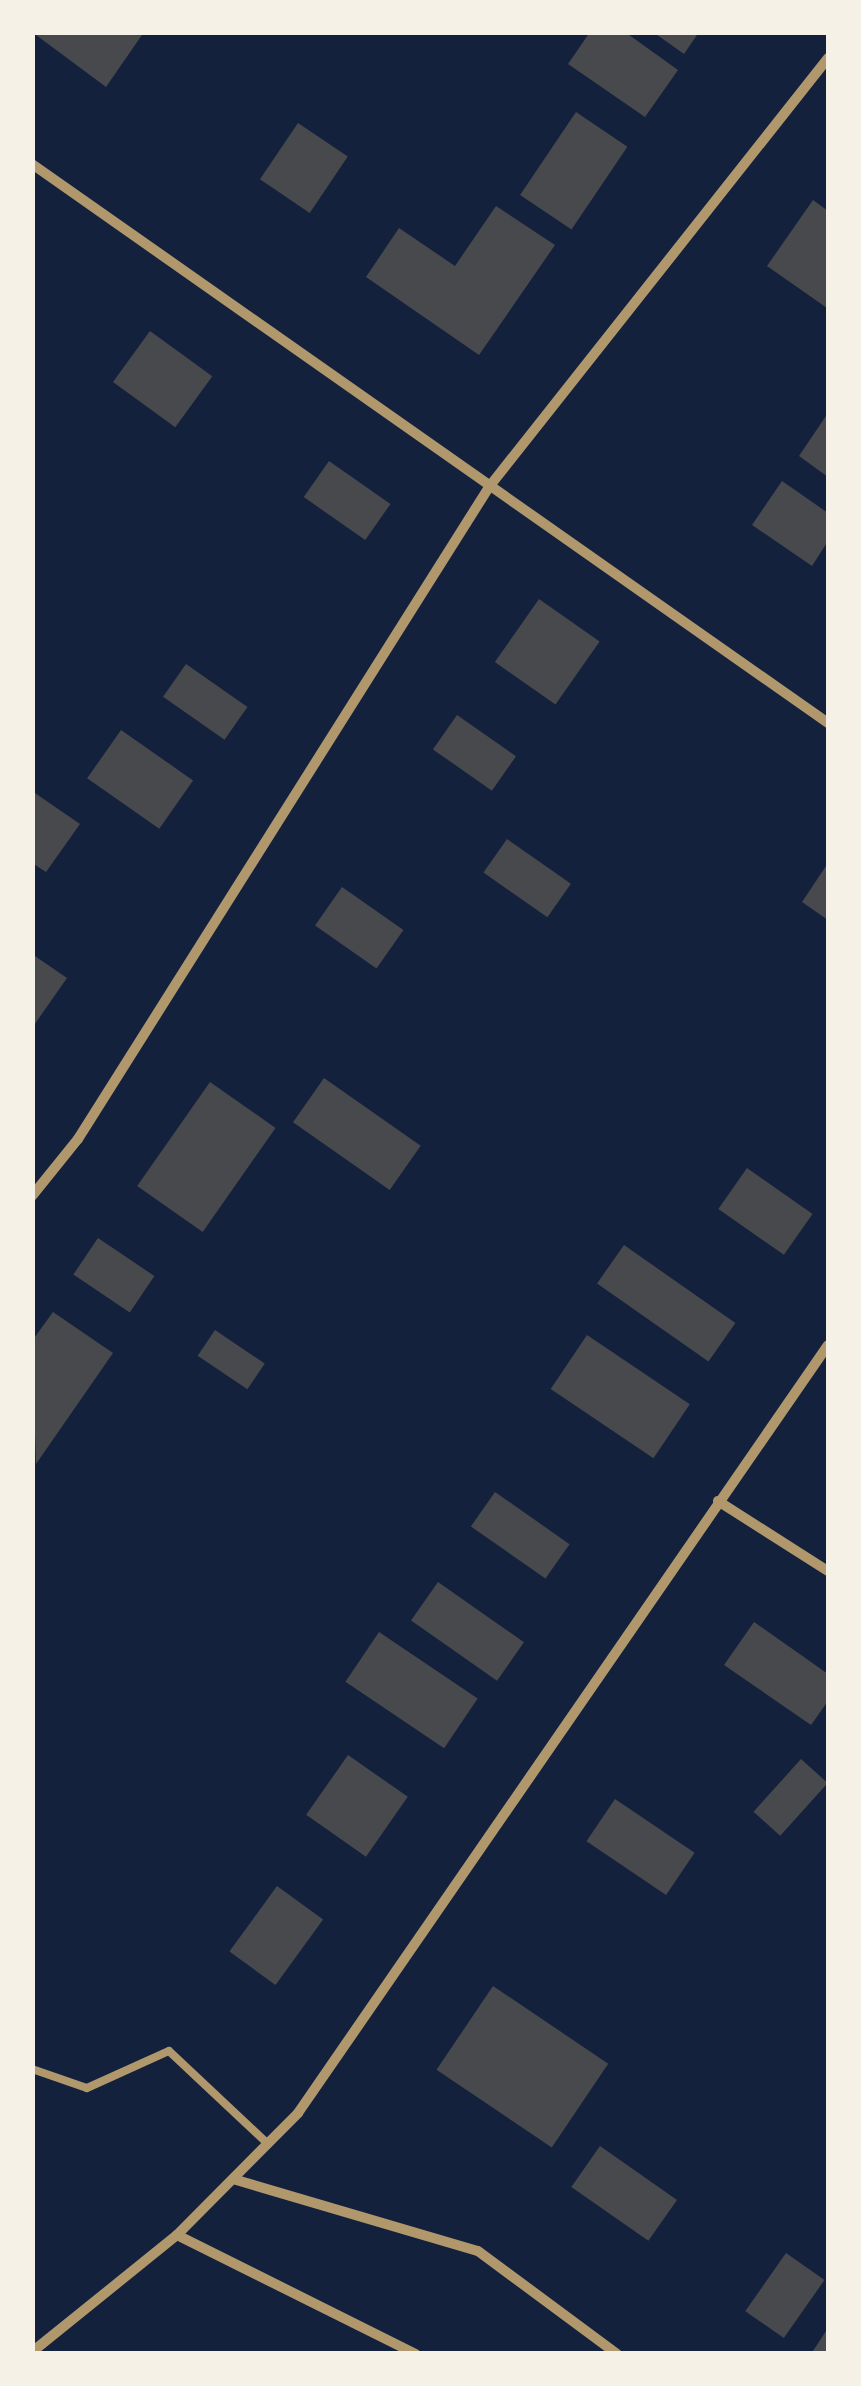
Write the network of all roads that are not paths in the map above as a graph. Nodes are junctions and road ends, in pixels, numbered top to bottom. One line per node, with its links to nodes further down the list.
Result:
1 (828, 58): 3 (street)
2 (32, 164): 3 (street)
3 (489, 487): 4 (street); 5 (street)
4 (828, 723)
5 (32, 1196)
6 (828, 1345): 7 (street)
7 (718, 1501): 8 (street); 10 (street)
8 (828, 1571)
9 (32, 2069): 10 (lane)
10 (268, 2144): 11 (street)
11 (233, 2179): 12 (street); 15 (street)
12 (177, 2236): 13 (street); 14 (street)
13 (32, 2352)
14 (416, 2354)
15 (617, 2354)

